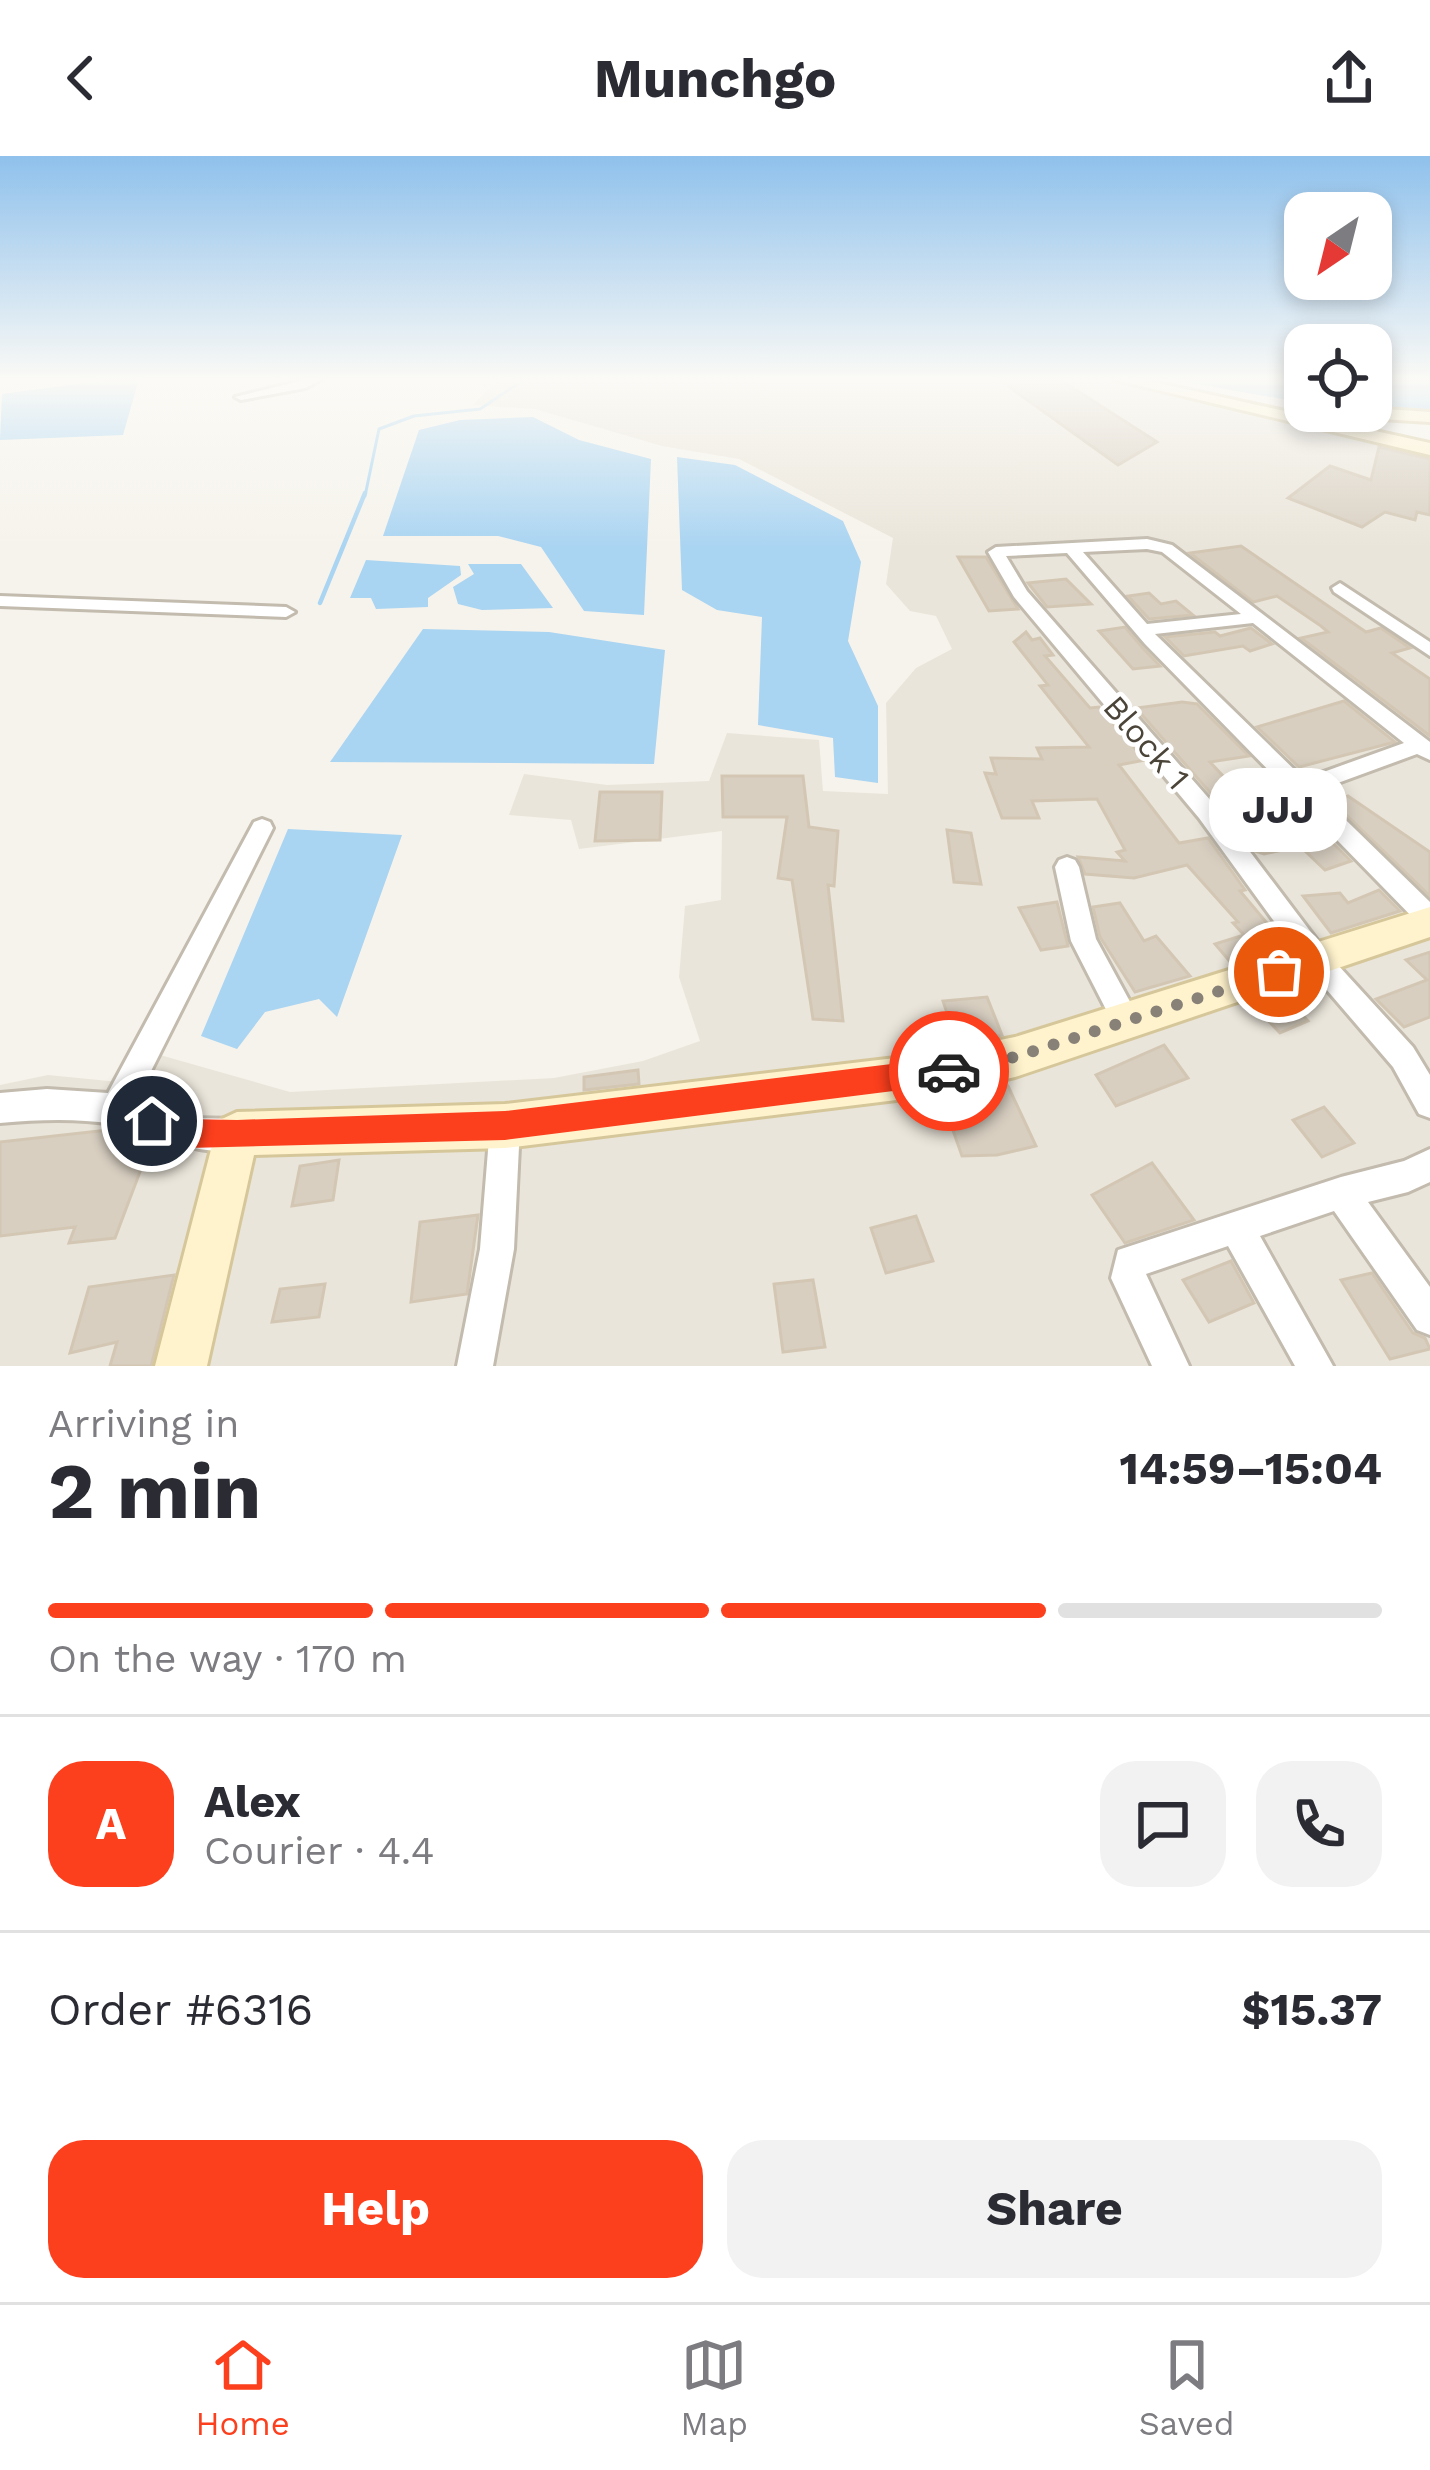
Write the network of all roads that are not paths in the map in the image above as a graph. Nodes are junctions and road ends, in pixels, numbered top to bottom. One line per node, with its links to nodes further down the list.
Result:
1 (1372, 435): 2 (street)
2 (1430, 448)
3 (1073, 550): 7 (street); 8 (street); 12 (street, Block 1)
4 (1340, 588): 9 (street)
5 (0, 601): 6 (street)
6 (286, 612)
7 (1255, 618): 8 (street); 10 (street)
8 (1142, 630): 11 (street)
9 (1430, 650)
10 (1425, 749): 11 (street)
11 (1298, 788): 12 (street); 15 (street)
12 (1208, 812): 16 (street, Block 1)
13 (262, 828): 20 (street)
14 (1066, 867): 17 (street)
15 (1430, 920): 16 (street)
16 (1317, 960): 17 (street); 18 (street, Block 1)
17 (1127, 1022): 21 (street)
18 (1430, 1103)
19 (0, 1108): 20 (street)
20 (116, 1109): 22 (street)
21 (505, 1126): 22 (street); 28 (street)
22 (237, 1134): 27 (street)
23 (1430, 1165): 24 (street)
24 (1341, 1192): 25 (street); 26 (street)
25 (1237, 1229): 29 (street); 30 (street)
26 (1430, 1317)
27 (181, 1366)
28 (475, 1366)
29 (1171, 1366)
30 (1315, 1366)

